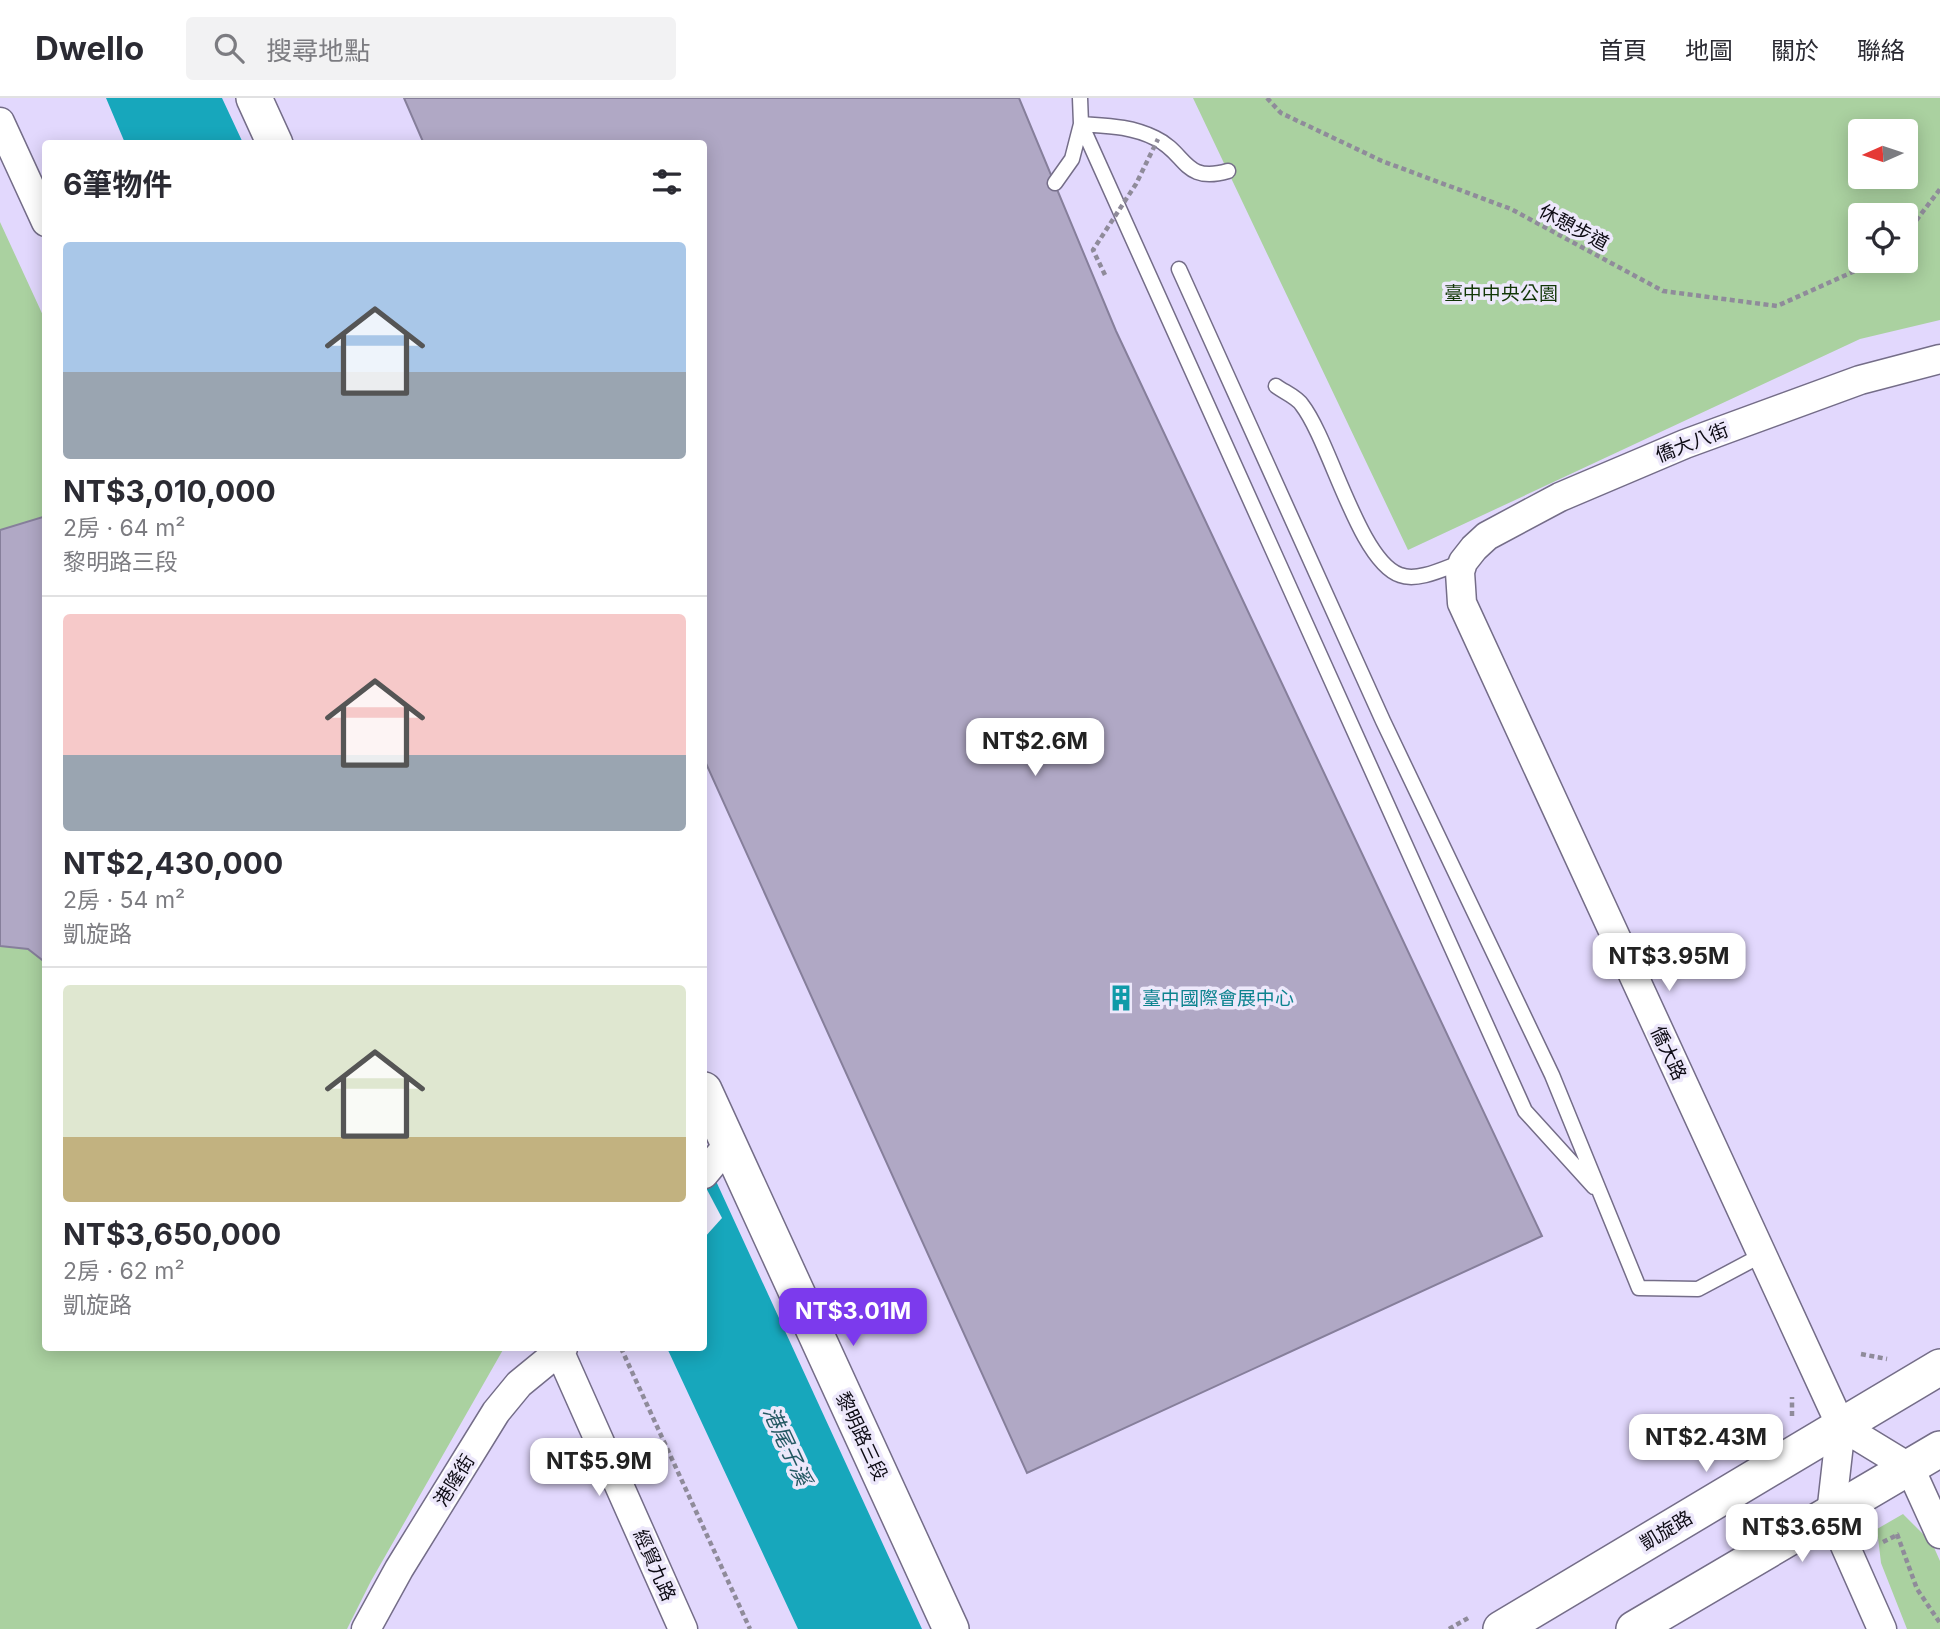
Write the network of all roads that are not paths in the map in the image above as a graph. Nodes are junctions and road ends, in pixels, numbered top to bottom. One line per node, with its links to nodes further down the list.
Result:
1 (254, 98): 5 (street)
2 (1080, 98): 4 (lane)
3 (0, 122): 8 (street)
4 (1081, 124): 6 (lane); 7 (lane); 15 (lane)
5 (273, 140)
6 (1228, 171)
7 (1055, 183)
8 (42, 213)
9 (1179, 269): 15 (lane)
10 (1940, 359): 12 (street, 僑大八街)
11 (1276, 386): 12 (lane)
12 (1462, 562): 16 (street, 僑大路)
13 (707, 1109): 14 (street, 黎明路三段)
14 (715, 1160): 27 (street, 黎明路三段)
15 (1601, 1195): 16 (lane)
16 (1762, 1255): 20 (street, 僑大路)
17 (559, 1351): 25 (street, 港隆街)
18 (562, 1351): 26 (street, 經貿九路)
19 (1940, 1367): 20 (street, 凱旋路)
20 (1841, 1426): 22 (street); 23 (street); 28 (street, 凱旋路)
21 (1940, 1449): 22 (street)
22 (1910, 1468): 23 (street); 24 (street)
23 (1831, 1514): 29 (street); 30 (street)
24 (1940, 1534)
25 (366, 1629)
26 (683, 1629)
27 (951, 1629)
28 (1500, 1629)
29 (1634, 1629)
30 (1882, 1629)

